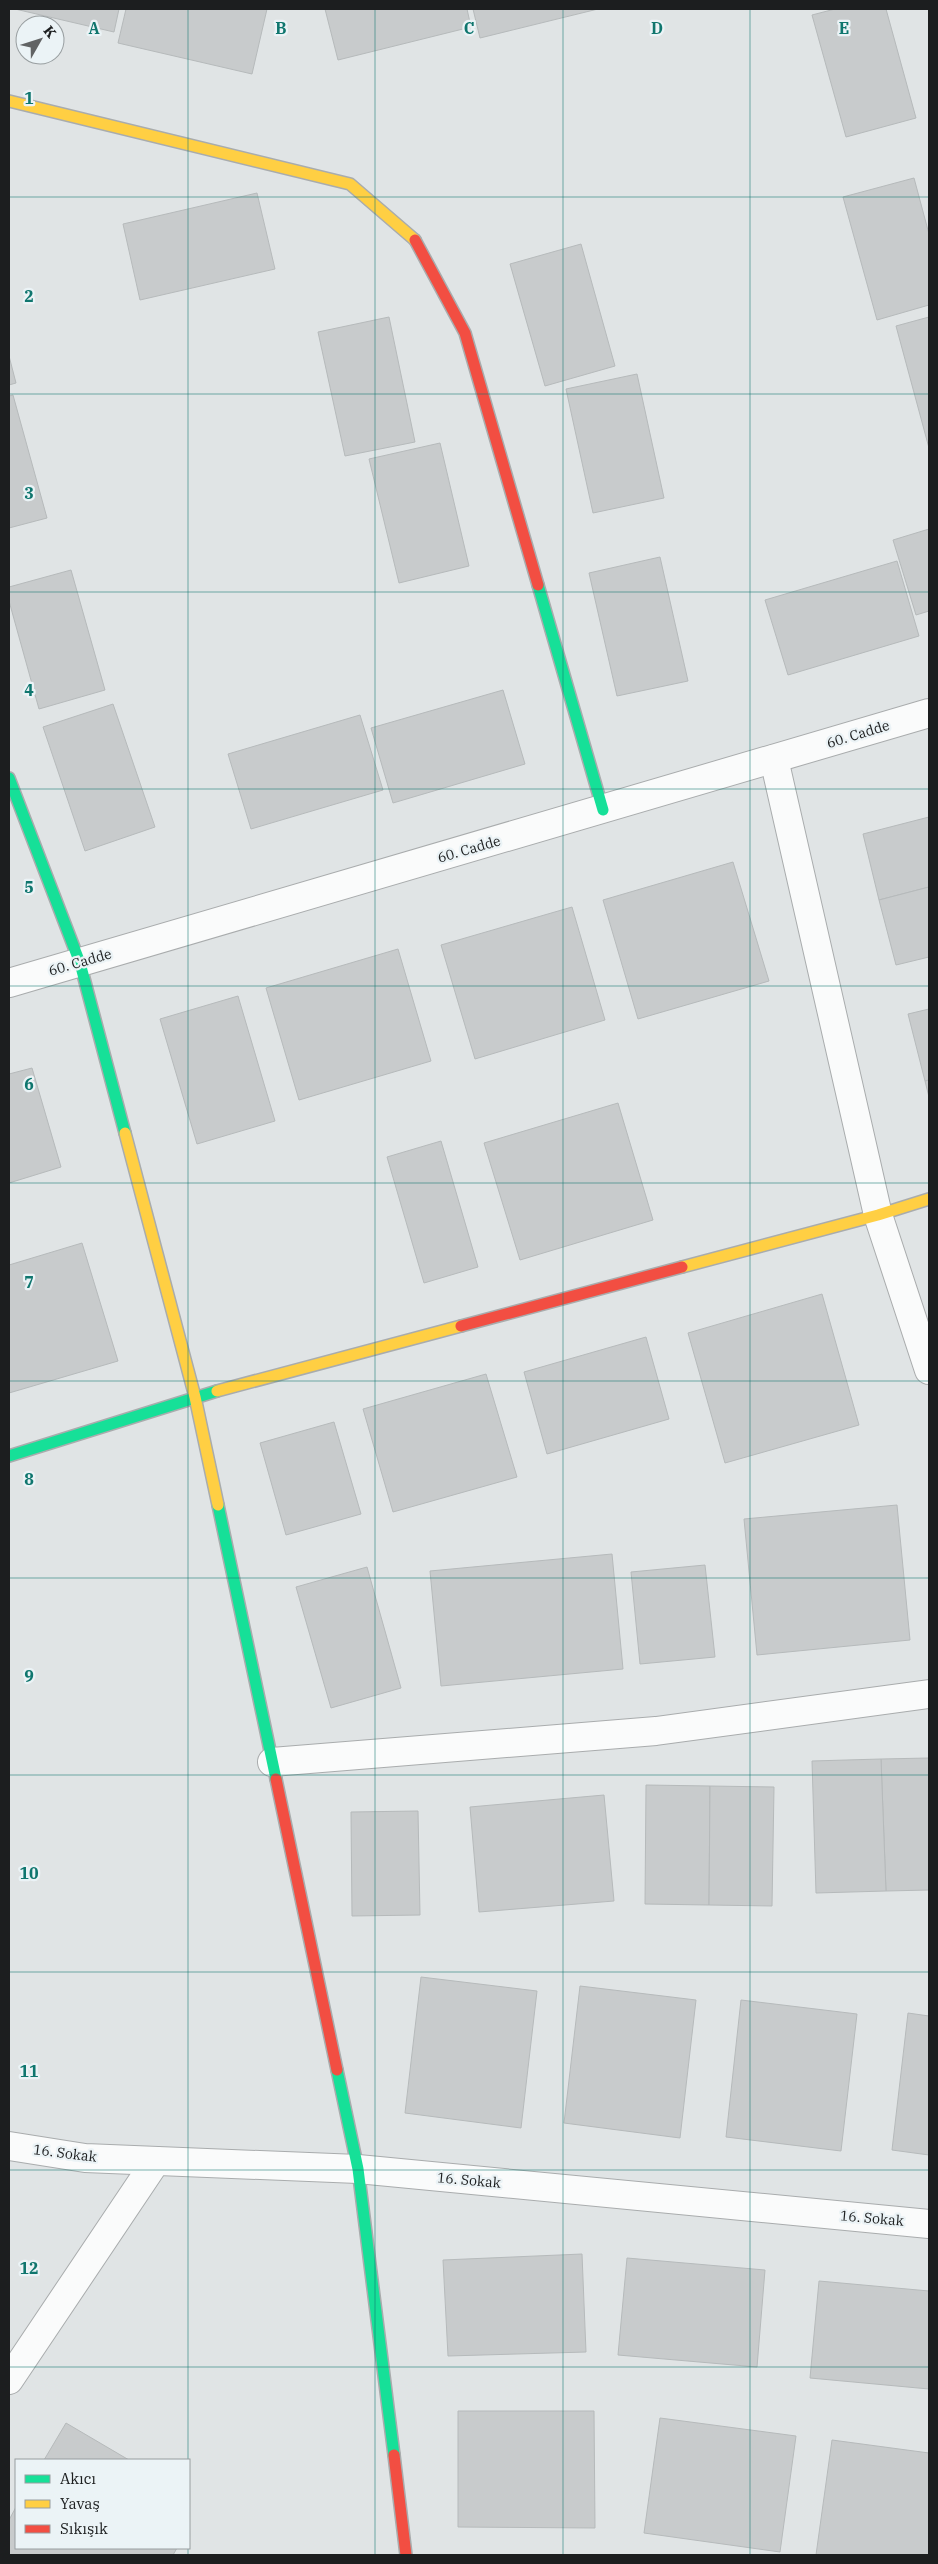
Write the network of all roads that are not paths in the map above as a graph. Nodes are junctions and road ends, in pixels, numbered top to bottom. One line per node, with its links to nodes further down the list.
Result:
1 (9, 101): 5 (street)
2 (929, 713): 3 (street, 60. Cadde)
3 (774, 759): 5 (street, 60. Cadde); 9 (street)
4 (9, 778): 6 (street)
5 (603, 810): 6 (street, 60. Cadde)
6 (80, 962): 7 (street, 60. Cadde); 11 (street)
7 (9, 983)
8 (929, 1199): 9 (street)
9 (878, 1215): 10 (street); 11 (street)
10 (929, 1370)
11 (195, 1397): 12 (street); 14 (street)
12 (9, 1456)
13 (929, 1694): 14 (street)
14 (272, 1762): 17 (street)
15 (9, 2146): 16 (street, 16. Sokak)
16 (156, 2161): 17 (street, 16. Sokak); 19 (street)
17 (358, 2169): 18 (street, 16. Sokak); 20 (street)
18 (929, 2224)
19 (9, 2380)
20 (406, 2555)

